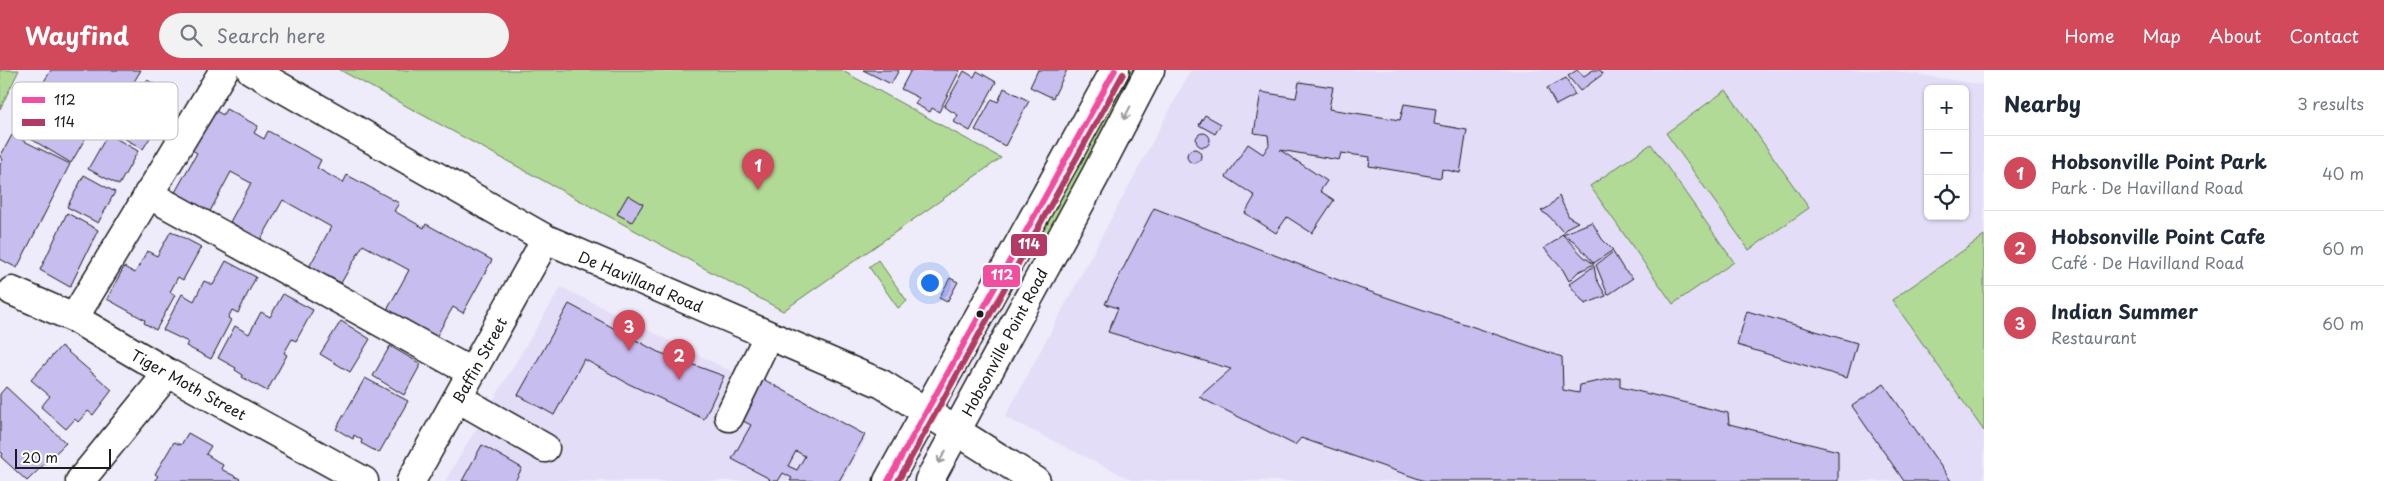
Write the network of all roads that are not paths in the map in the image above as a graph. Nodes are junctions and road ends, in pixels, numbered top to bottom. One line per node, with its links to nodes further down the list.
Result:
1 (224, 70): 5 (street)
2 (251, 70): 6 (street, De Havilland Road)
3 (1115, 70): 13 (street)
4 (1150, 70): 15 (street, Hobsonville Point Road, one-way to 15)
5 (148, 194): 8 (street); 10 (street)
6 (546, 239): 9 (street, De Havilland Road); 10 (street, Baffin Street)
7 (12, 291): 8 (street, Tiger Moth Street)
8 (74, 318): 11 (street, Tiger Moth Street)
9 (768, 336): 13 (street, De Havilland Road); 14 (street)
10 (472, 372): 12 (street, Baffin Street)
11 (168, 373): 17 (street); 18 (street, Tiger Moth Street)
12 (458, 398): 16 (street); 19 (street, Baffin Street)
13 (926, 412): 15 (street, De Havilland Road); 20 (street)
14 (729, 417)
15 (956, 432): 21 (street, Hobsonville Point Road, one-way to 21); 22 (street, De Havilland Road)
16 (545, 448)
17 (80, 481)
18 (364, 481)
19 (411, 481)
20 (888, 481)
21 (928, 481)
22 (1036, 481)

